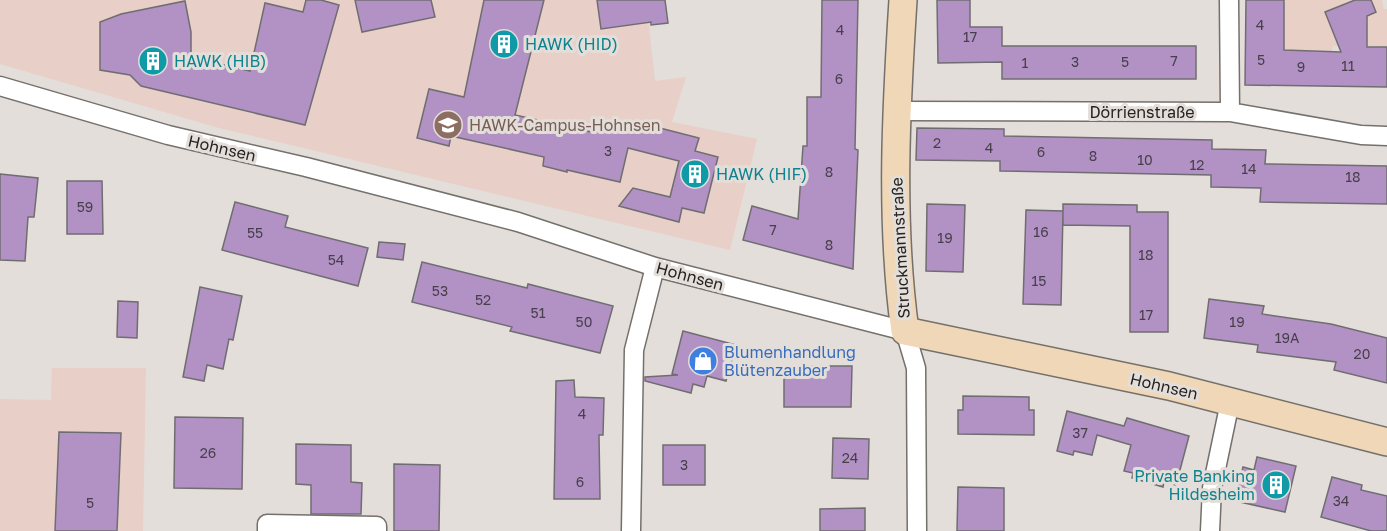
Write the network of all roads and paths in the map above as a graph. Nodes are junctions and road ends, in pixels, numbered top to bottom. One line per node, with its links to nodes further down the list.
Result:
1 (903, 0): 4 (main road, Struckmannstraße)
2 (1229, 0): 5 (street)
3 (0, 86): 7 (street, Hohnsen)
4 (896, 111): 5 (street, Dörrienstraße); 8 (main road, Struckmannstraße)
5 (1230, 112): 6 (street, Dörrienstraße)
6 (1387, 136)
7 (655, 267): 8 (street, Hohnsen); 13 (street)
8 (905, 332): 9 (main road, Hohnsen); 14 (street, Struckmannstraße)
9 (1230, 402): 10 (main road, Hohnsen); 15 (street)
10 (1387, 442)
11 (267, 531): 12 (street)
12 (377, 531)
13 (631, 531)
14 (917, 531)
15 (1210, 531)

